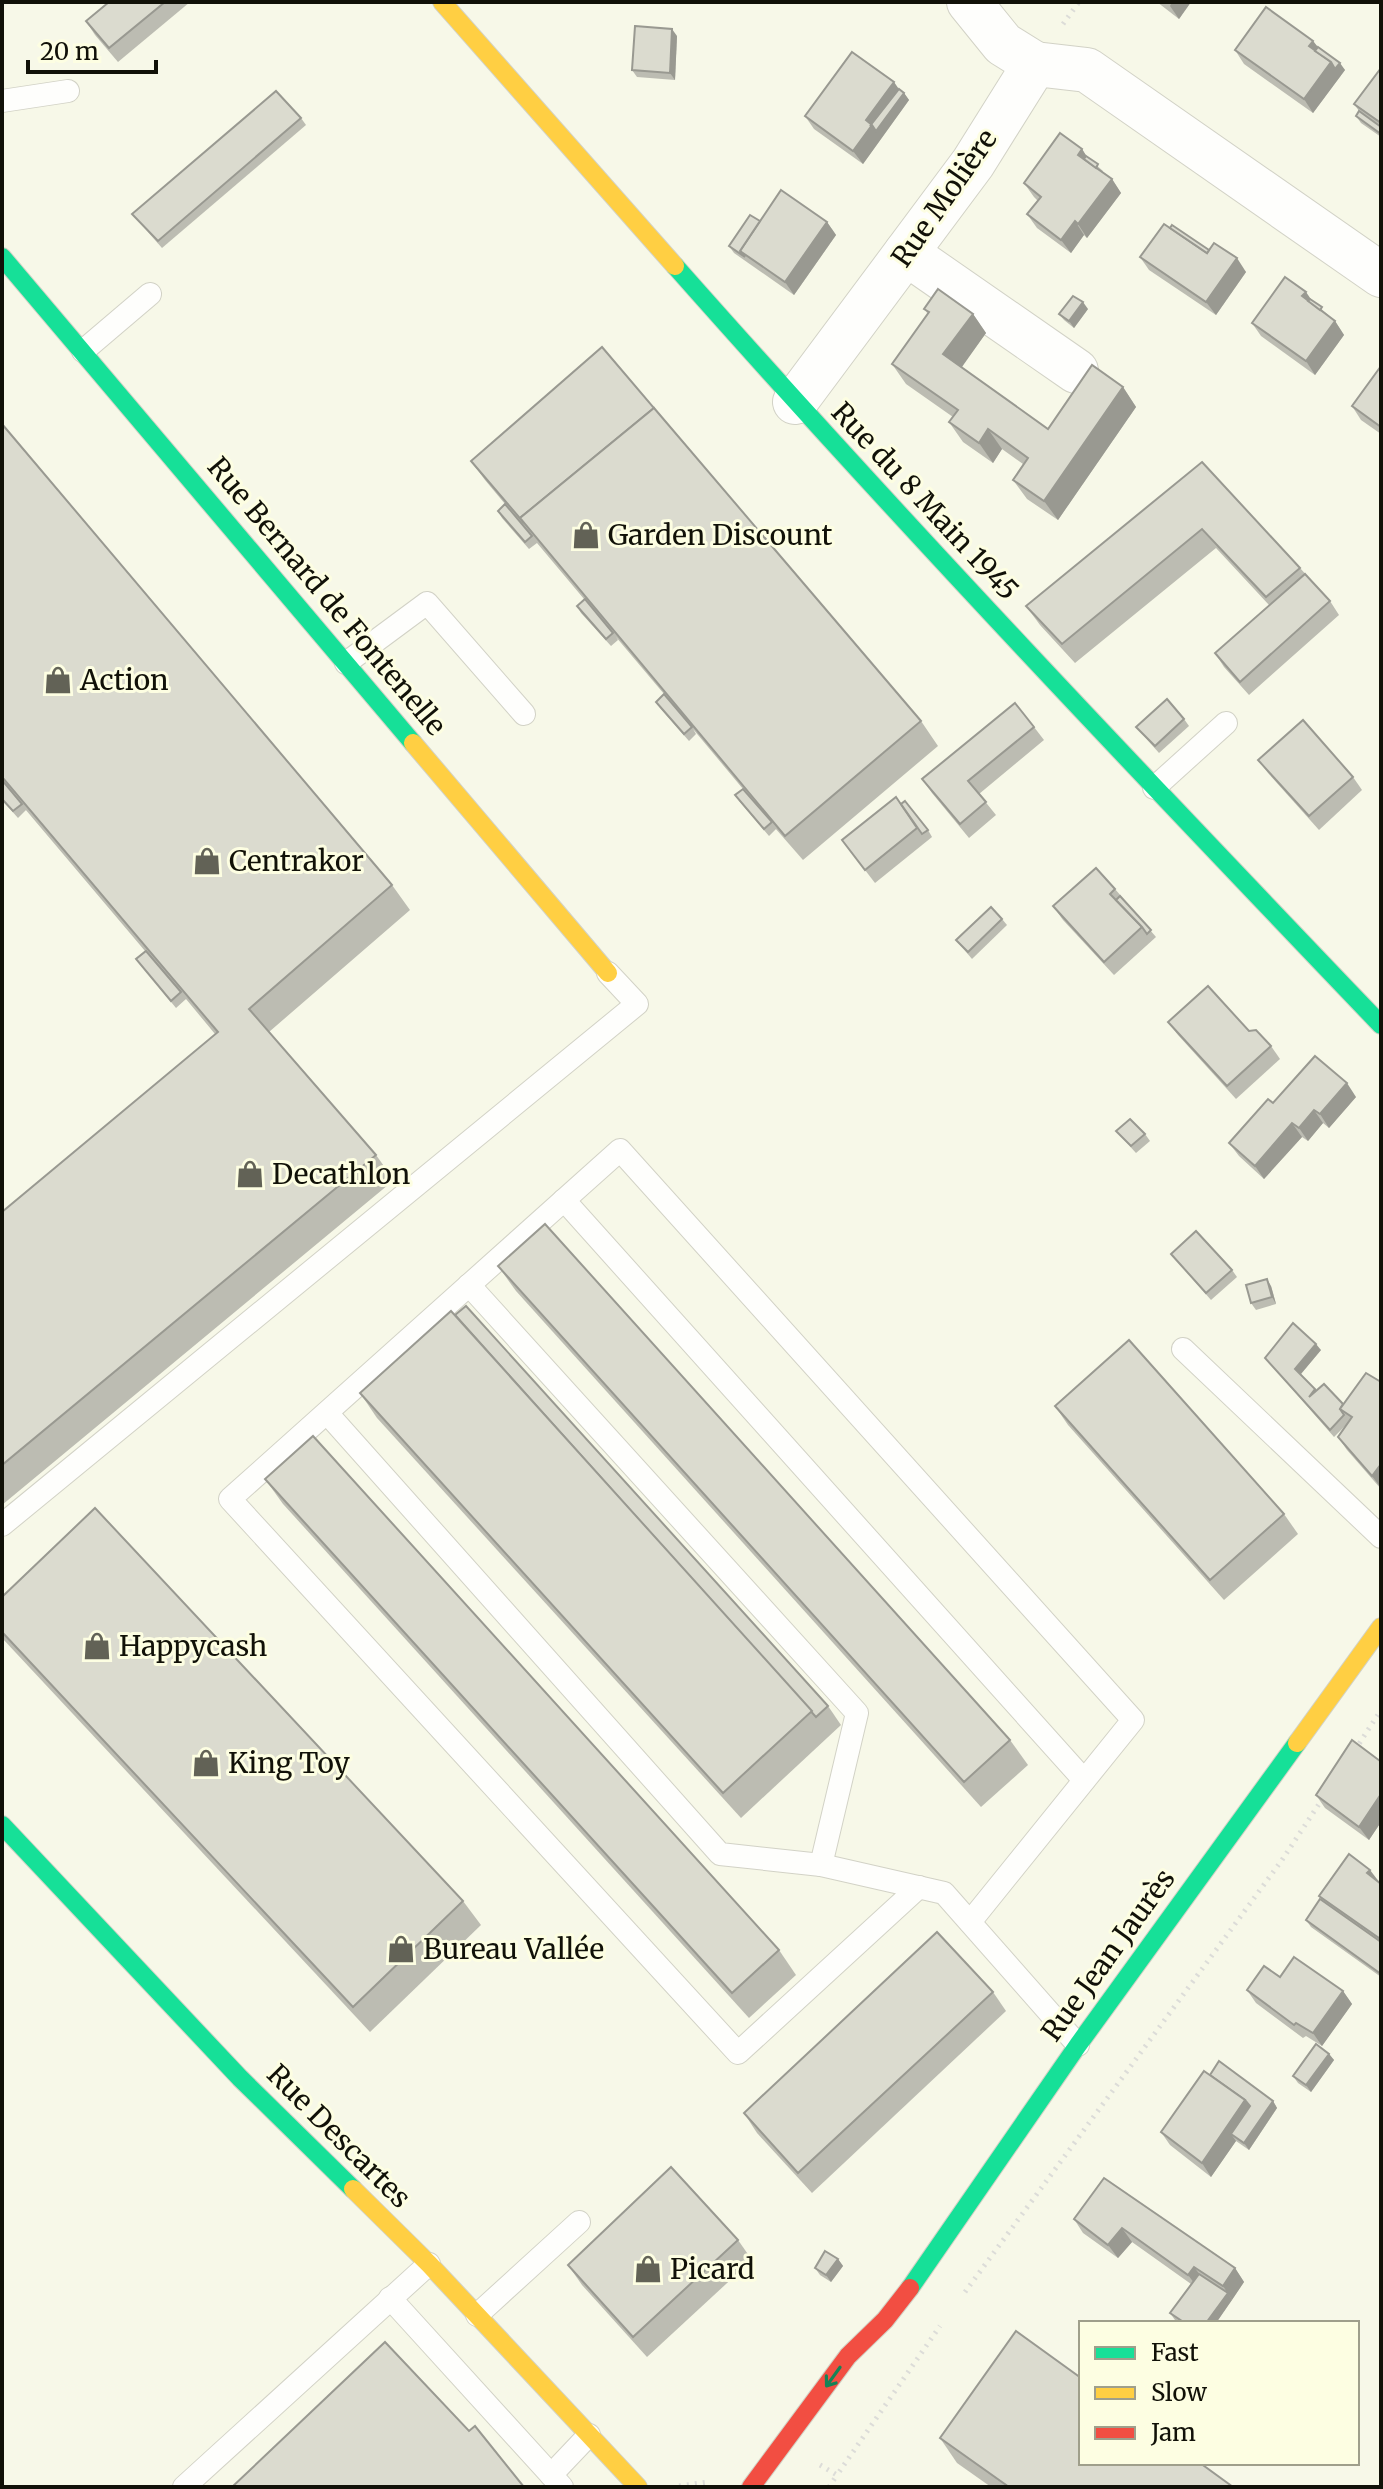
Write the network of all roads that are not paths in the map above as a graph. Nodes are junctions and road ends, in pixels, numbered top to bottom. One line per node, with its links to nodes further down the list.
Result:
1 (442, 2): 12 (main road, Rue du 8 Main 1945)
2 (969, 2): 3 (street)
3 (1035, 64): 6 (street, Rue Molière); 8 (street)
4 (68, 91): 5 (lane)
5 (2, 101)
6 (906, 253): 11 (street); 12 (street, Rue Molière)
7 (2, 257): 10 (main road, Rue Bernard de Fontenelle)
8 (1381, 275)
9 (150, 294): 10 (lane)
10 (83, 351): 13 (main road, Rue Bernard de Fontenelle)
11 (1076, 371)
12 (795, 402): 16 (main road, Rue du 8 Main 1945)
13 (346, 663): 14 (lane); 17 (main road, Rue Bernard de Fontenelle)
14 (524, 714)
15 (1226, 723): 16 (lane)
16 (1154, 788): 18 (main road, Rue du 8 Main 1945)
17 (608, 973): 23 (lane)
18 (1381, 1025)
19 (564, 1200): 20 (lane); 26 (lane); 26 (lane)
20 (469, 1285): 22 (lane); 28 (lane)
21 (1183, 1349): 24 (lane)
22 (327, 1413): 28 (lane); 29 (lane)
23 (2, 1525)
24 (1381, 1537)
25 (1381, 1627): 31 (main road, Rue Jean Jaurès)
26 (1084, 1780): 30 (lane)
27 (2, 1825): 33 (main road, Rue Descartes)
28 (821, 1865): 29 (lane)
29 (919, 1887): 30 (lane)
30 (970, 1922): 31 (lane)
31 (1078, 2045): 36 (main road, Rue Jean Jaurès)
32 (579, 2222): 35 (lane)
33 (429, 2264): 34 (lane); 35 (main road, Rue Descartes)
34 (390, 2298): 39 (lane); 40 (lane)
35 (477, 2315): 38 (main road, Rue Descartes)
36 (885, 2320): 37 (main road, Rue Jean Jaurès); 42 (main road, Rue Jean Jaurès, one-way to 42)
37 (874, 2354)
38 (589, 2435): 39 (lane); 41 (main road, Rue Descartes)
39 (557, 2481)
40 (184, 2487)
41 (638, 2487)
42 (751, 2487)

